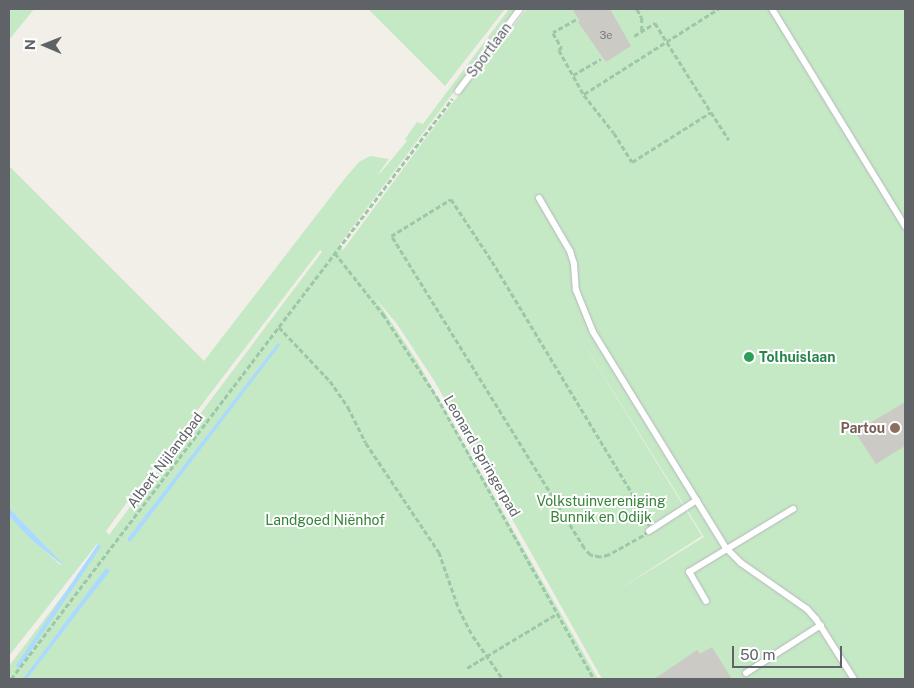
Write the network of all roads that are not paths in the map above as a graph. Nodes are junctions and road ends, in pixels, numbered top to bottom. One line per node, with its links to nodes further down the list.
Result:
1 (520, 9): 3 (lane, Sportlaan)
2 (772, 9): 5 (lane)
3 (458, 91)
4 (540, 198): 6 (lane)
5 (905, 226)
6 (697, 500): 8 (lane); 9 (lane)
7 (794, 509): 9 (lane)
8 (649, 531)
9 (726, 548): 10 (lane); 11 (lane)
10 (706, 601)
11 (821, 625): 12 (lane); 13 (lane)
12 (746, 672)
13 (854, 679)

